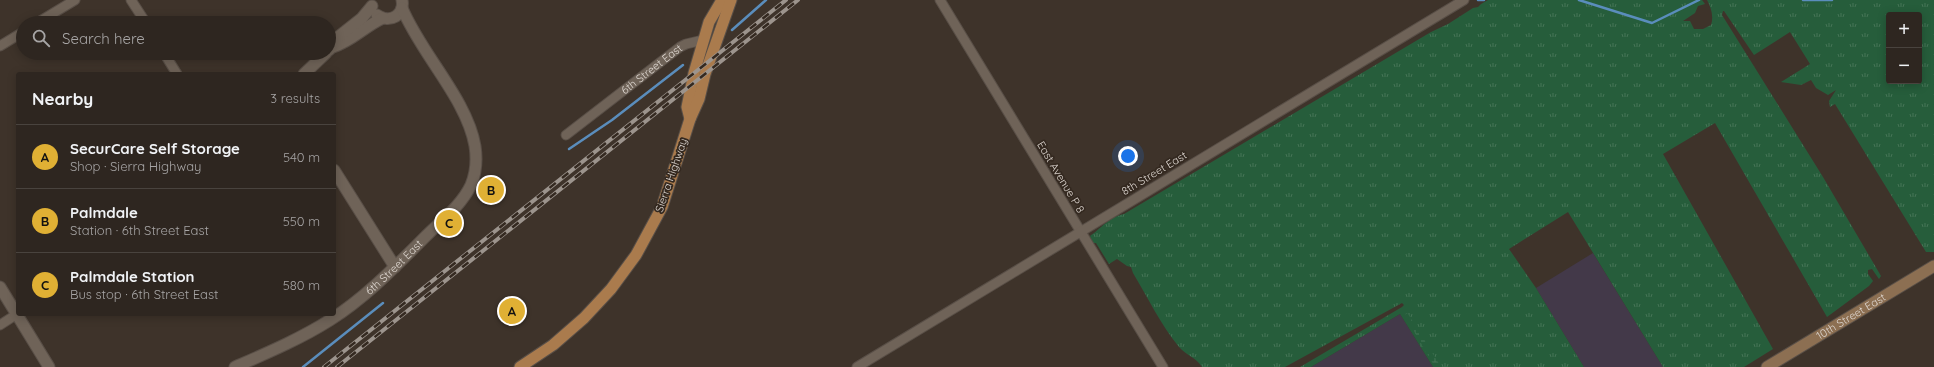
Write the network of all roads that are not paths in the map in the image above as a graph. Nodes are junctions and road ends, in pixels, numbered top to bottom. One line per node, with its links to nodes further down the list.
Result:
1 (75, 0): 9 (street)
2 (131, 0): 10 (street)
3 (722, 0): 14 (main road, Sierra Highway)
4 (731, 0): 21 (main road, Sierra Highway)
5 (940, 0): 24 (street, East Avenue P 8)
6 (1464, 0): 24 (street, 8th Street East)
7 (403, 2): 11 (street); 26 (street, 6th Street East)
8 (372, 3): 11 (street); 13 (street)
9 (49, 16)
10 (141, 16)
11 (383, 18): 16 (street)
12 (16, 36): 15 (street)
13 (336, 40)
14 (703, 40): 21 (main road, Sierra Highway); 22 (street, 6th Street East)
15 (0, 46)
16 (336, 47)
17 (168, 60): 19 (street)
18 (319, 60): 20 (street)
19 (176, 72)
20 (306, 72)
21 (690, 119): 36 (main road, Sierra Highway)
22 (566, 135)
23 (336, 173): 26 (street)
24 (1080, 232): 37 (street, 8th Street East); 38 (street, East Avenue P 8)
25 (1934, 266): 39 (main road, 10th Street East)
26 (395, 267): 29 (street, 6th Street East)
27 (0, 287): 28 (street)
28 (16, 312)
29 (336, 313)
30 (16, 315): 33 (street)
31 (18, 316): 34 (street)
32 (329, 317): 35 (street, 6th Street East)
33 (0, 325)
34 (49, 367)
35 (235, 367)
36 (520, 367)
37 (857, 367)
38 (1163, 367)
39 (1768, 367)

